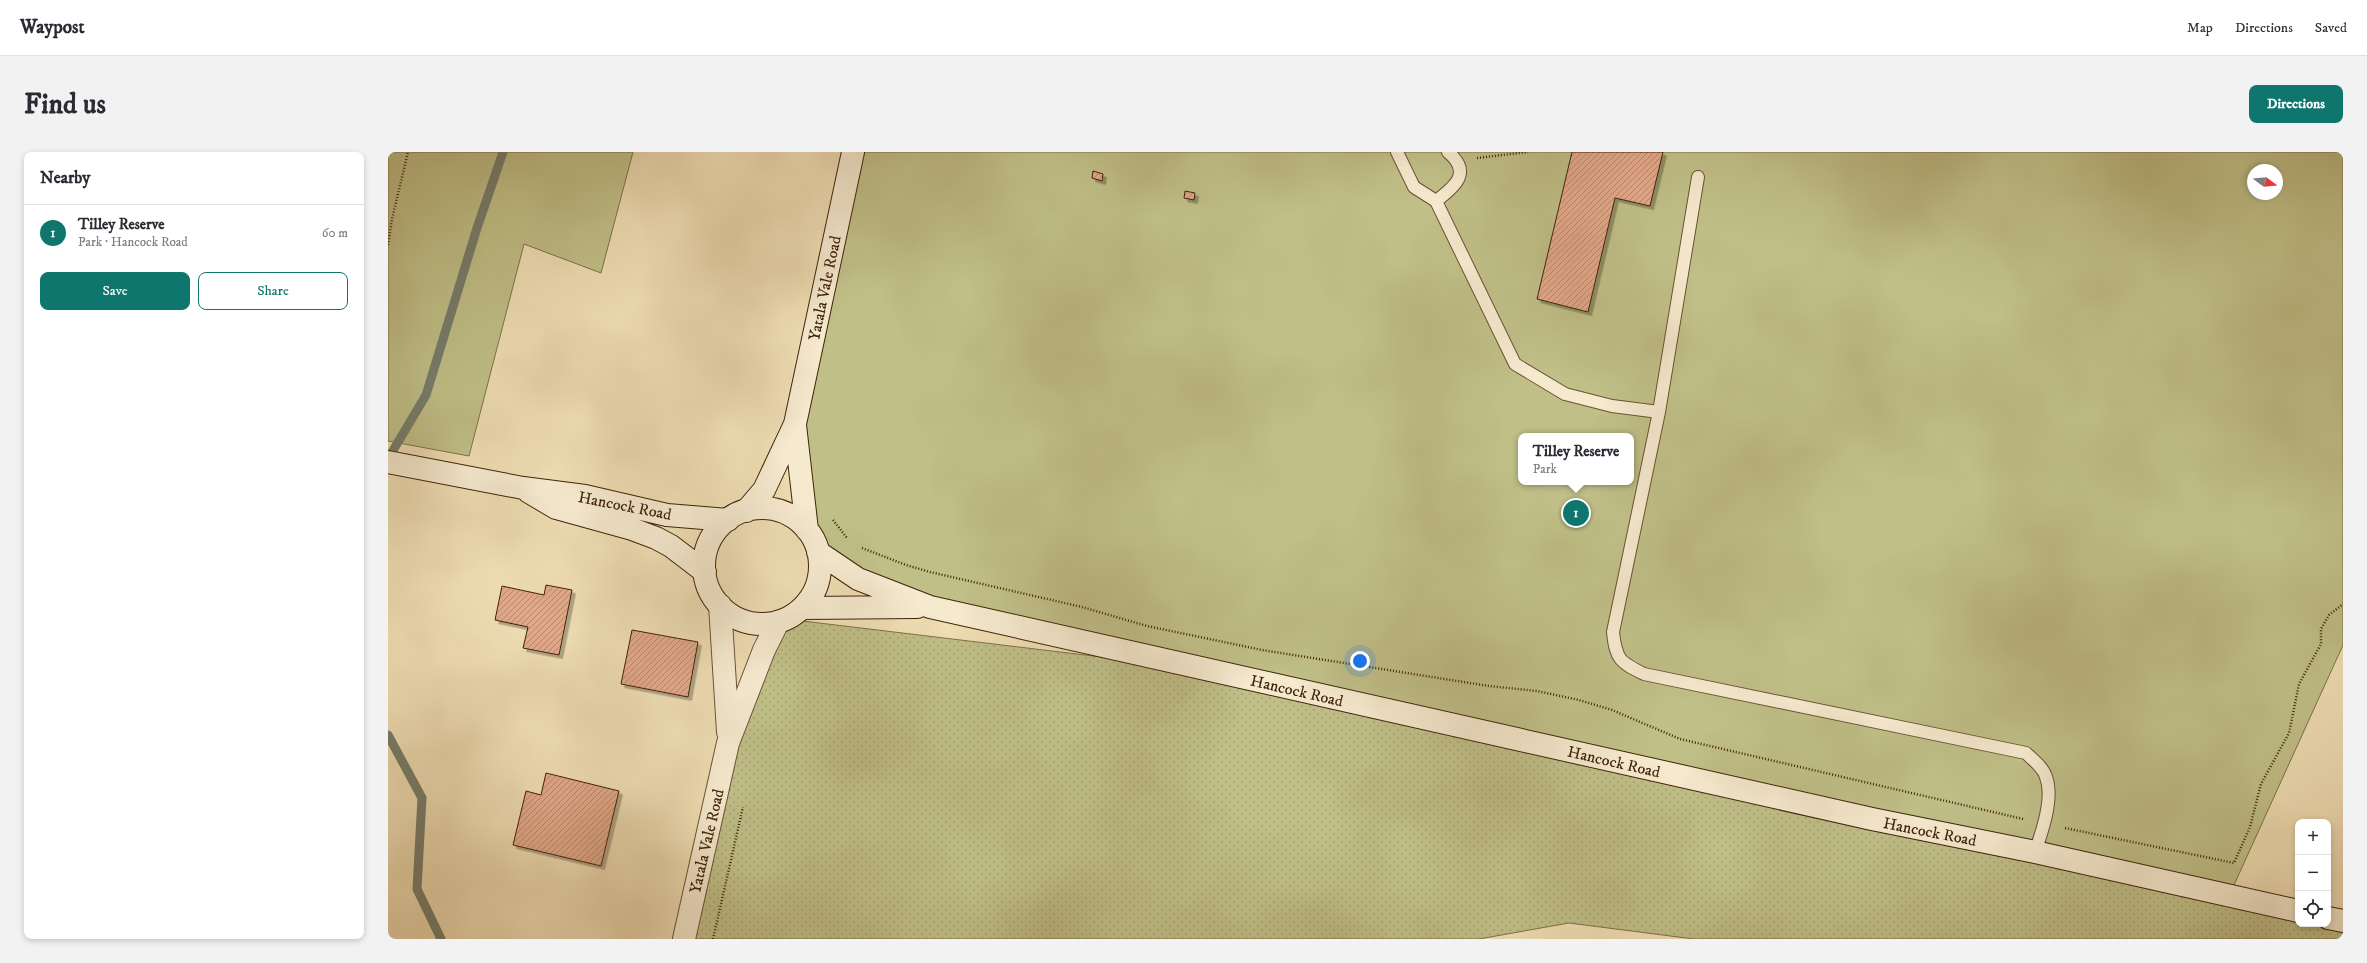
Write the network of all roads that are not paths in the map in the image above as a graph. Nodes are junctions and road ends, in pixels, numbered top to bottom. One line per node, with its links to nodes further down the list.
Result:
1 (853, 152): 7 (main road, Yatala Vale Road)
2 (1397, 152): 5 (lane)
3 (1448, 152): 5 (lane)
4 (1698, 177): 6 (lane)
5 (1436, 200): 6 (lane)
6 (1659, 412): 19 (lane)
7 (795, 424): 10 (main road, Yatala Vale Road); 11 (main road, Yatala Vale Road)
8 (397, 464): 9 (main road, Hancock Road)
9 (522, 488): 10 (main road, Hancock Road); 13 (main road, Hancock Road)
10 (737, 515): 11 (main road); 13 (main road)
11 (807, 530): 12 (main road)
12 (818, 552): 15 (main road, Hancock Road); 16 (main road)
13 (705, 572): 14 (main road)
14 (720, 605): 17 (main road); 18 (main road, Yatala Vale Road)
15 (930, 607): 16 (main road, Hancock Road); 19 (main road, Hancock Road)
16 (802, 608): 17 (main road)
17 (778, 622): 18 (main road, Yatala Vale Road)
18 (728, 743): 23 (main road, Yatala Vale Road)
19 (2035, 852): 20 (main road, Hancock Road)
20 (2295, 910)
21 (2331, 919): 22 (main road)
22 (2343, 921)
23 (684, 939)

